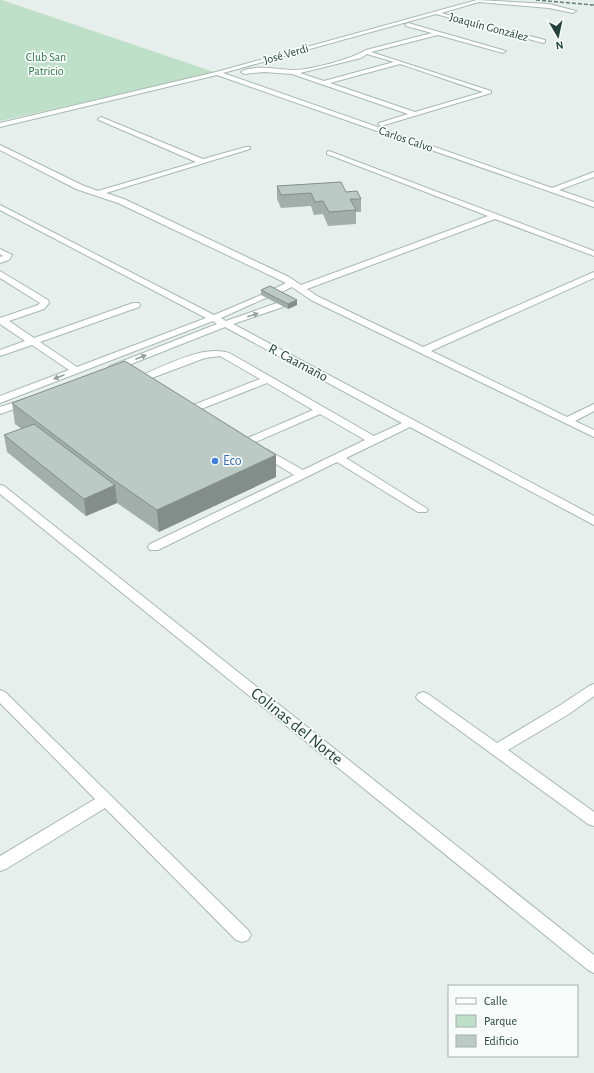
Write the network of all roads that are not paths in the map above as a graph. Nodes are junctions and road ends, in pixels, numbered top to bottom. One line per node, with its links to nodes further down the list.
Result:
1 (573, 11): 2 (street, José Verdi)
2 (435, 13): 5 (street, Joaquín González); 11 (street, José Verdi)
3 (408, 25): 4 (street)
4 (439, 33): 6 (street); 7 (street)
5 (543, 41)
6 (366, 52): 8 (street); 10 (street)
7 (503, 52)
8 (400, 62): 13 (street); 14 (street)
9 (278, 72): 10 (street); 11 (street); 12 (street)
10 (293, 72): 13 (street)
11 (220, 74): 12 (street, Carlos Calvo); 17 (street, José Verdi)
12 (232, 78): 23 (street, Carlos Calvo)
13 (323, 83): 14 (street)
14 (415, 114): 16 (street)
15 (100, 119): 21 (street)
16 (381, 124)
17 (0, 125)
18 (0, 147): 24 (street)
19 (248, 148): 21 (street)
20 (329, 153): 28 (street)
21 (204, 162): 24 (street)
22 (593, 176): 23 (street)
23 (556, 189): 25 (street); 26 (street, Carlos Calvo)
24 (99, 193): 34 (street)
25 (594, 199)
26 (594, 205)
27 (0, 207): 38 (street, R. Caamaño)
28 (495, 216): 30 (street); 34 (street)
29 (0, 251): 31 (street)
30 (594, 254)
31 (0, 260)
32 (0, 274): 39 (street)
33 (594, 275): 42 (street)
34 (300, 289): 35 (street); 38 (street); 42 (street)
35 (295, 299)
36 (136, 305): 41 (street)
37 (280, 305): 40 (street, one-way to 37)
38 (214, 318): 40 (street, R. Caamaño); 44 (street)
39 (1, 320): 41 (street)
40 (225, 324): 45 (street, one-way to 40); 55 (street, R. Caamaño)
41 (32, 341): 43 (street); 44 (street)
42 (423, 351): 54 (street)
43 (0, 352)
44 (76, 371): 49 (street, one-way to 49)
45 (102, 372)
46 (268, 379): 47 (street); 51 (street); 53 (street)
47 (158, 389)
48 (36, 397): 52 (street)
49 (0, 400)
50 (594, 407): 54 (street)
51 (321, 410): 57 (street); 59 (street)
52 (0, 411)
53 (206, 417)
54 (567, 421): 56 (street)
55 (410, 423): 57 (street); 62 (street, R. Caamaño)
56 (594, 434)
57 (374, 440): 58 (street)
58 (338, 458): 59 (street); 61 (street)
59 (302, 475): 63 (street)
60 (0, 488): 72 (street, Colinas del Norte)
61 (422, 510)
62 (594, 521)
63 (154, 547)
64 (594, 689): 67 (street)
65 (0, 695): 68 (street)
66 (423, 697): 67 (street)
67 (497, 750): 69 (street)
68 (106, 800): 70 (street); 71 (street)
69 (594, 820)
70 (0, 864)
71 (242, 935)
72 (594, 965)

